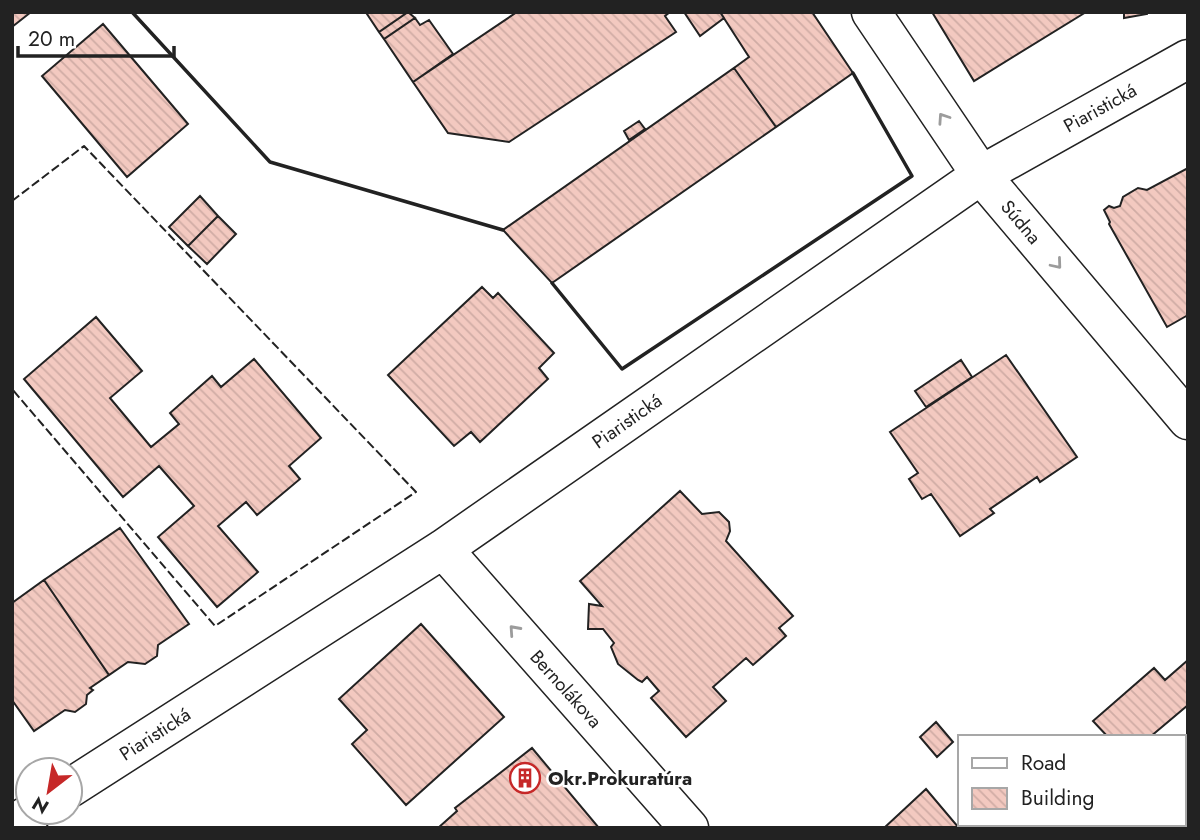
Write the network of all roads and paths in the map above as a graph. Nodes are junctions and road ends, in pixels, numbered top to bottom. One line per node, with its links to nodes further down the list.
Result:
1 (871, 12): 3 (street, Súdna, one-way to 1)
2 (1188, 59): 3 (street, Piaristická)
3 (981, 175): 4 (street, Súdna, one-way to 4); 5 (street, Piaristická)
4 (1188, 420)
5 (443, 550): 6 (street, Piaristická); 7 (street, Bernolákova, one-way to 5)
6 (84, 779)
7 (689, 828)

